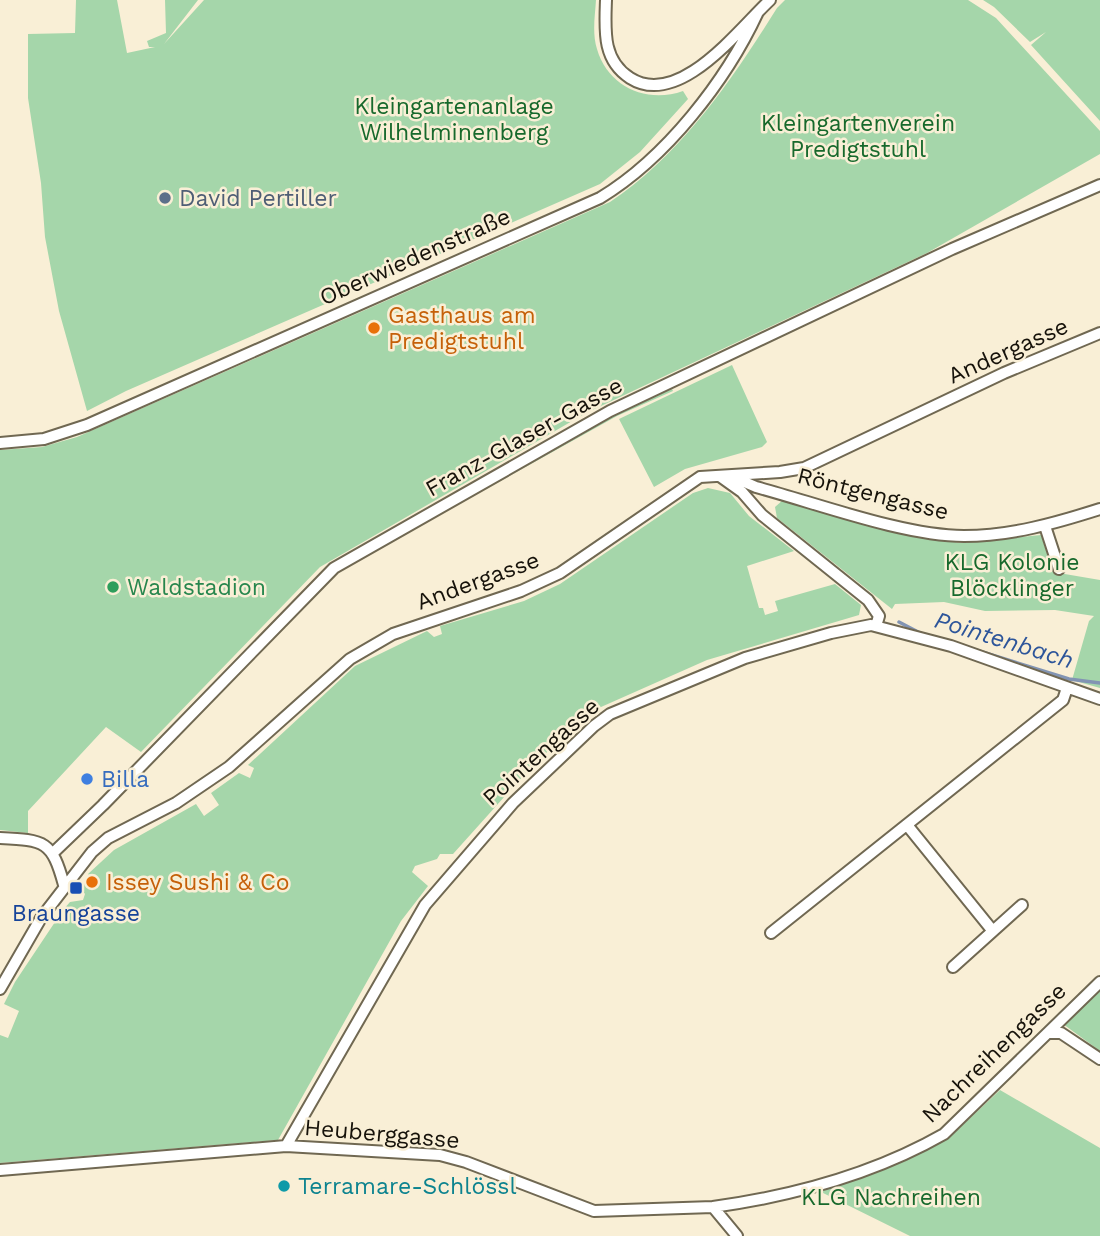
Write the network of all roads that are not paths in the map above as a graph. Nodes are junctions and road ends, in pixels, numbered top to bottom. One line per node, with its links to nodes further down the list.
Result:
1 (606, 0): 3 (street)
2 (770, 0): 3 (street, Oberwiedenstraße)
3 (758, 12): 6 (street, Oberwiedenstraße)
4 (1100, 185): 16 (street, Franz-Glaser-Gasse)
5 (1100, 333): 7 (street, Andergasse)
6 (0, 443)
7 (720, 476): 9 (street, Röntgengasse); 11 (street); 17 (street, Andergasse)
8 (1100, 509): 9 (street, Röntgengasse)
9 (1045, 526): 10 (street)
10 (1059, 569)
11 (876, 625): 12 (street, Pointengasse); 26 (street, Pointengasse)
12 (1067, 688): 13 (street, Pointengasse); 14 (street)
13 (1100, 699)
14 (907, 825): 19 (street); 20 (street)
15 (0, 838): 16 (street)
16 (54, 852): 17 (street)
17 (64, 885): 23 (street, Andergasse)
18 (1022, 905): 19 (street)
19 (992, 930): 21 (street)
20 (771, 933)
21 (953, 967)
22 (1100, 982): 24 (street, Nachreihengasse)
23 (0, 989)
24 (1048, 1033): 25 (street); 28 (street, Nachreihengasse)
25 (1100, 1059)
26 (286, 1146): 27 (street, Heuberggasse); 28 (street, Heuberggasse)
27 (0, 1170)
28 (713, 1207): 29 (street)
29 (737, 1236)

